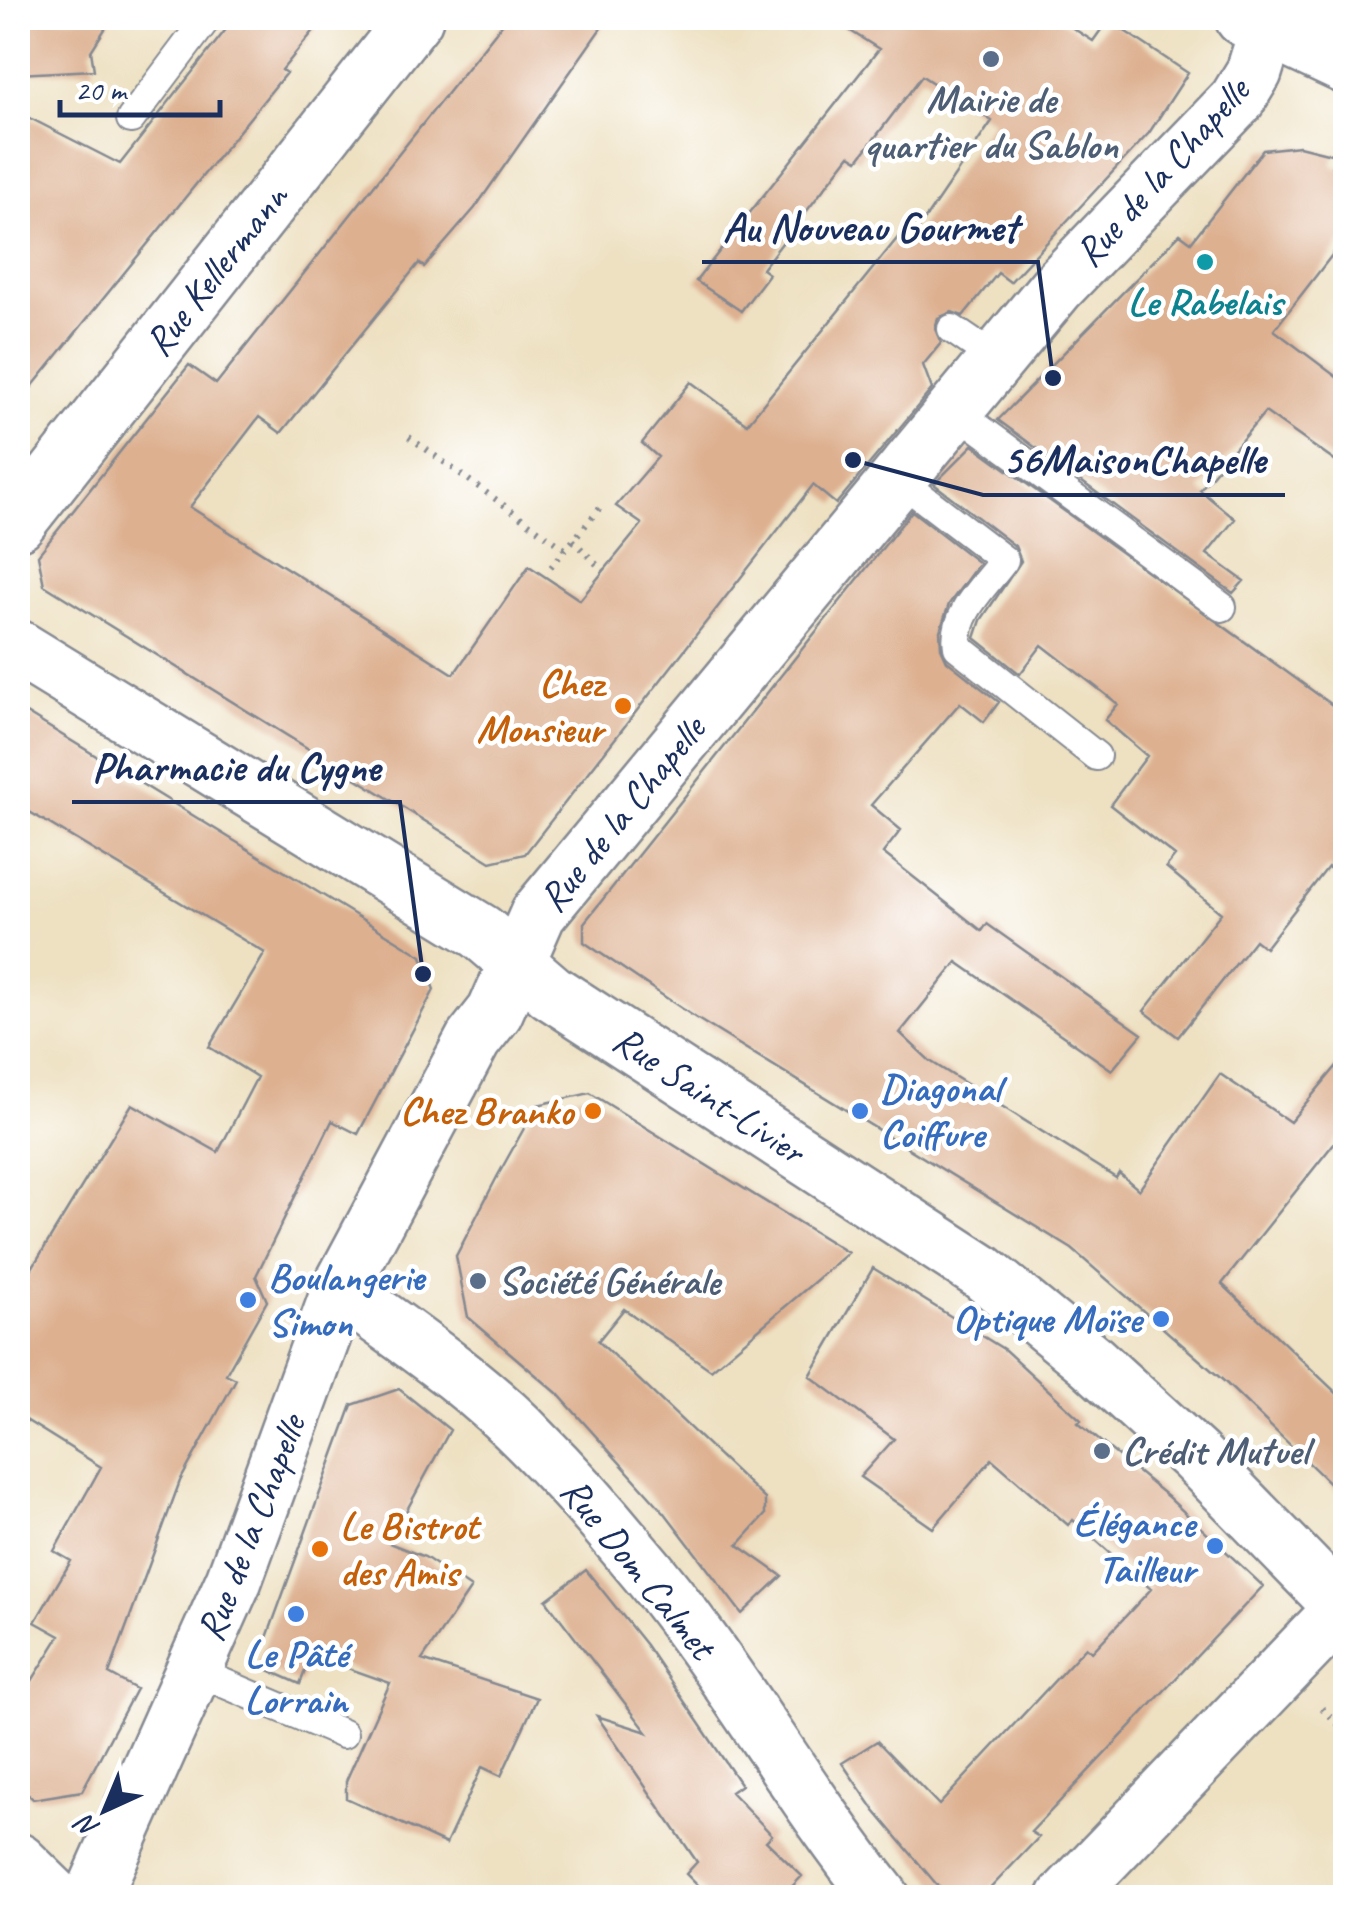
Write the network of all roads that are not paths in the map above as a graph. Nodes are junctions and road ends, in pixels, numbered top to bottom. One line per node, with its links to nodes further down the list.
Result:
1 (207, 18): 5 (lane)
2 (415, 18): 8 (street, Rue Kellermann)
3 (1260, 21): 4 (street); 6 (street, Rue de la Chapelle)
4 (1346, 66)
5 (131, 119)
6 (953, 409): 7 (street, Rue de la Chapelle); 9 (lane)
7 (897, 478): 11 (lane); 12 (street, Rue de la Chapelle)
8 (18, 522)
9 (1222, 607)
10 (18, 648): 12 (street, Rue Saint-Livier)
11 (1096, 756)
12 (517, 963): 13 (street, Rue de la Chapelle); 14 (street, Rue Saint-Livier)
13 (340, 1289): 15 (street, Rue de la Chapelle); 20 (street, Rue Dom Calmet)
14 (1344, 1608): 21 (street)
15 (195, 1671): 16 (lane); 19 (street, Rue de la Chapelle)
16 (343, 1734)
17 (18, 1861): 18 (street)
18 (56, 1898)
19 (92, 1898)
20 (882, 1898)
21 (1065, 1898)

